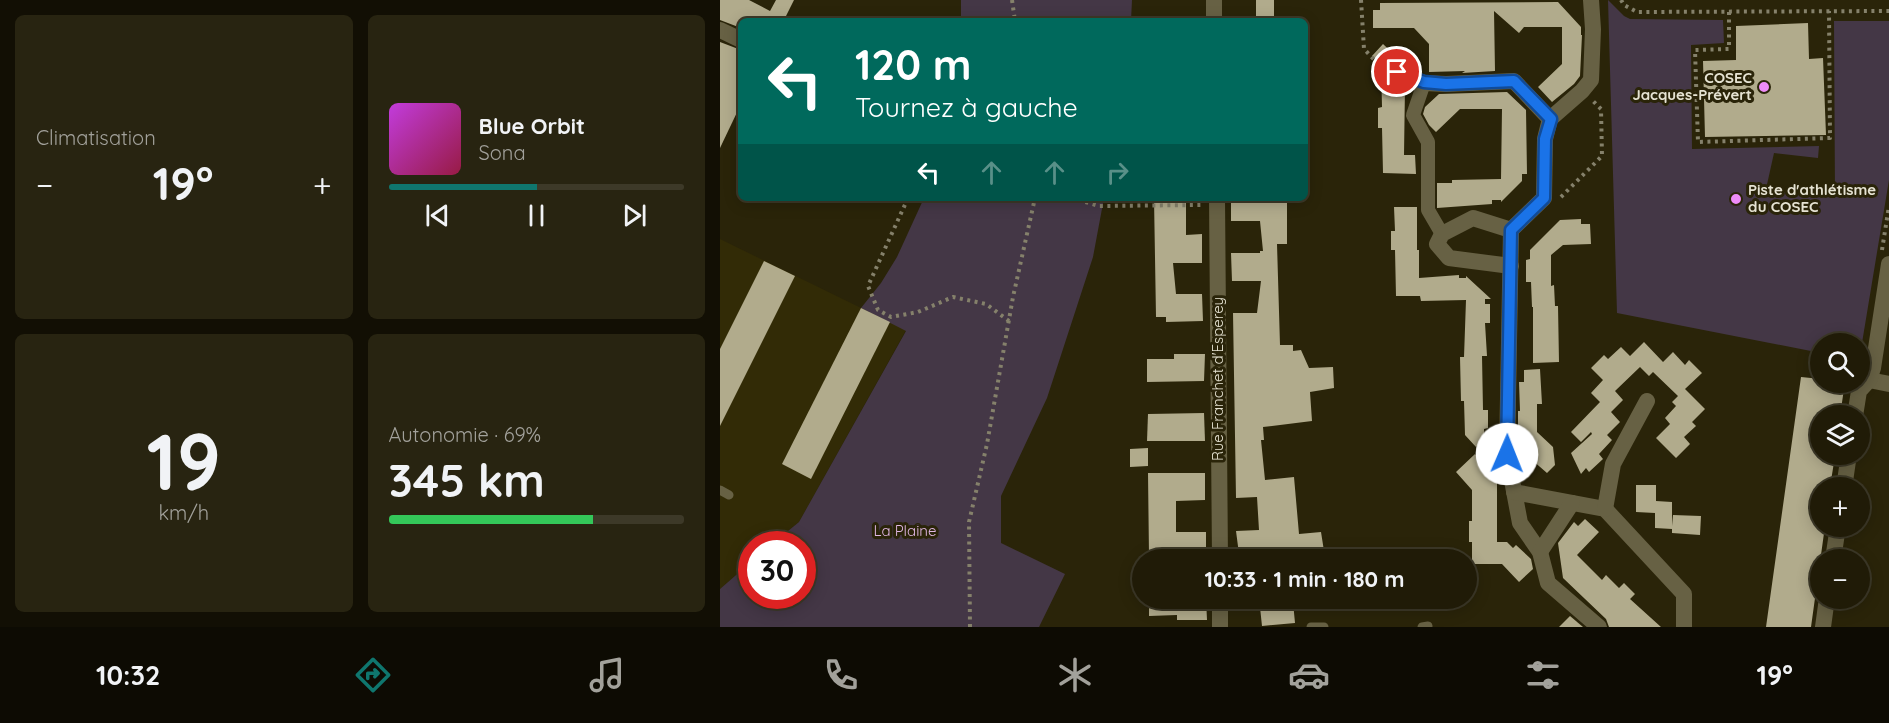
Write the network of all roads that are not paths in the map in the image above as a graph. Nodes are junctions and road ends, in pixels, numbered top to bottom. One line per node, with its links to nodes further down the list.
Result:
1 (1214, 0): 3 (street)
2 (1591, 0): 8 (street)
3 (1214, 18)
4 (720, 30): 5 (street)
5 (738, 39)
6 (1397, 72): 7 (street)
7 (1424, 82): 8 (street); 11 (street)
8 (1551, 119): 10 (street)
9 (1217, 201): 21 (street, Rue Franchet d'Esperey)
10 (1511, 230): 11 (street); 13 (street)
11 (1442, 234): 13 (street)
12 (1889, 264): 14 (street)
13 (1510, 266): 18 (street)
14 (1870, 377)
15 (1870, 380): 16 (street)
16 (1889, 384)
17 (1647, 401): 20 (street)
18 (1514, 492): 19 (street); 22 (street)
19 (1572, 502): 20 (street); 22 (street)
20 (1605, 509): 31 (street)
21 (1220, 549)
22 (1540, 552): 30 (street)
23 (1220, 609): 26 (street)
24 (1825, 609): 32 (street)
25 (1428, 626): 29 (lane)
26 (1220, 627)
27 (1311, 627): 28 (lane)
28 (1324, 627)
29 (1422, 627)
30 (1599, 627)
31 (1684, 627)
32 (1823, 627)

